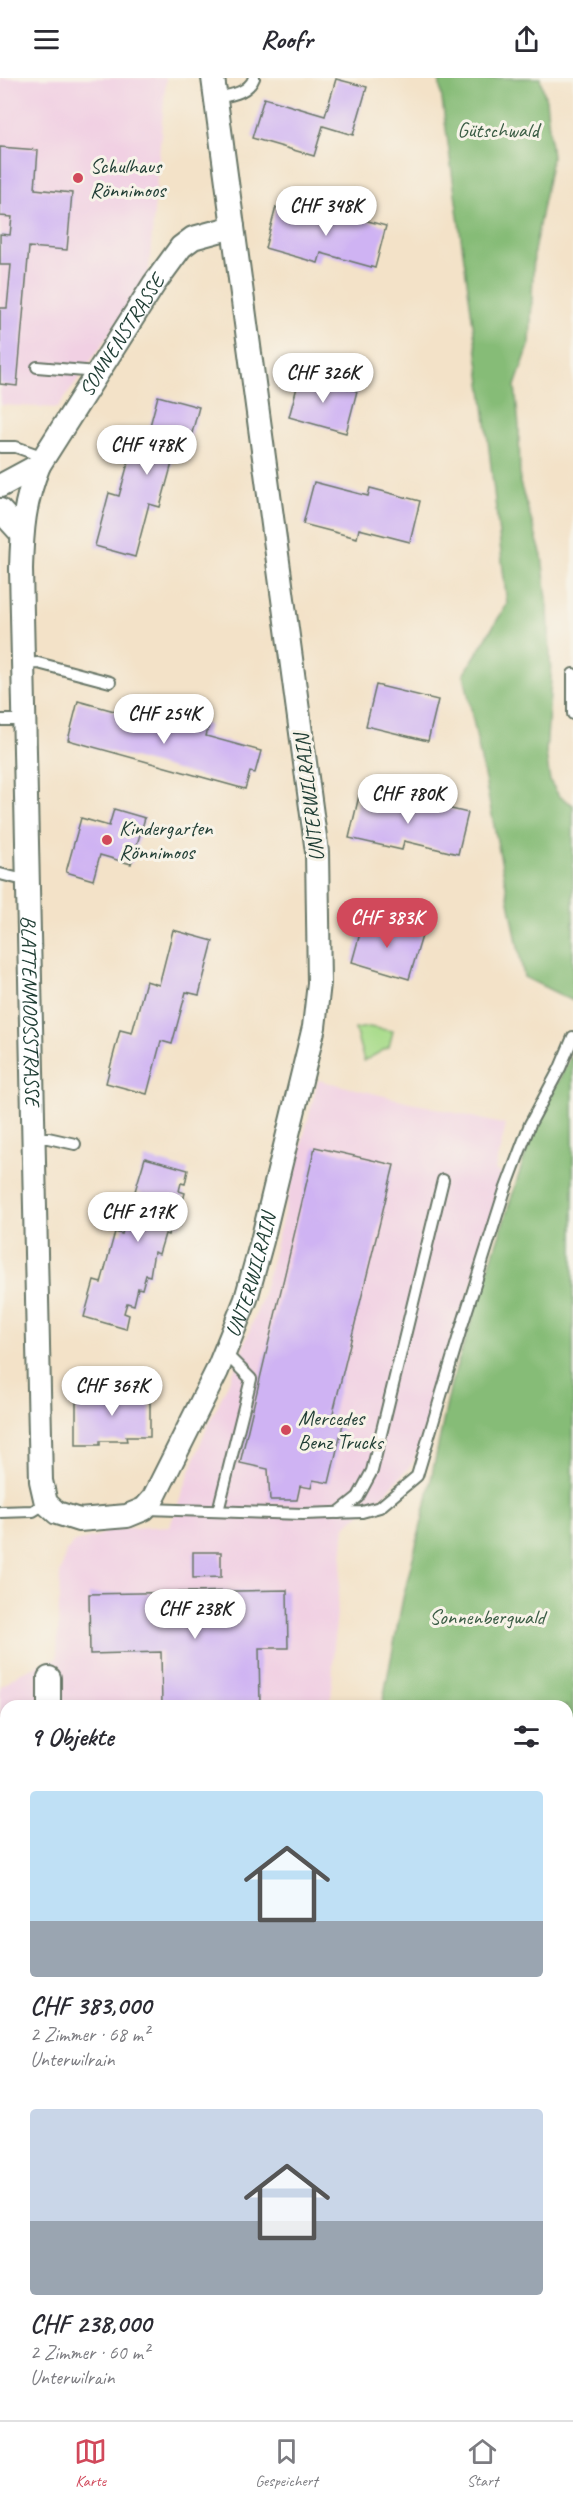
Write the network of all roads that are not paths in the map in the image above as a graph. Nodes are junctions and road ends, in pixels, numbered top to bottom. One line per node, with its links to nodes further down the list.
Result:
1 (254, 78): 2 (lane)
2 (215, 88): 3 (street, UNTERWILRAIN)
3 (233, 227): 5 (street, SONNENSTRASSE); 23 (street, UNTERWILRAIN)
4 (37, 367): 5 (lane)
5 (94, 377): 7 (street, SONNENSTRASSE)
6 (0, 447): 7 (lane)
7 (42, 461): 8 (street, SONNENSTRASSE); 10 (street, BLATTENMOOSSTRASSE)
8 (0, 486)
9 (0, 510): 10 (street)
10 (21, 533): 11 (street, BLATTENMOOSSTRASSE)
11 (24, 664): 13 (lane); 16 (street, BLATTENMOOSSTRASSE)
12 (573, 674): 14 (lane)
13 (110, 682)
14 (573, 714)
15 (0, 720): 16 (lane)
16 (25, 720): 18 (street, BLATTENMOOSSTRASSE)
17 (0, 874): 18 (lane)
18 (28, 878): 20 (street, BLATTENMOOSSTRASSE)
19 (573, 1037): 28 (lane)
20 (35, 1138): 21 (lane); 24 (street, BLATTENMOOSSTRASSE)
21 (75, 1144)
22 (443, 1180): 28 (lane)
23 (224, 1353): 25 (street, UNTERWILRAIN); 26 (lane)
24 (52, 1508): 25 (street); 27 (lane)
25 (144, 1509): 26 (lane)
26 (218, 1511): 28 (lane)
27 (0, 1512)
28 (338, 1513)
29 (49, 1678): 30 (street)
30 (49, 1700)

